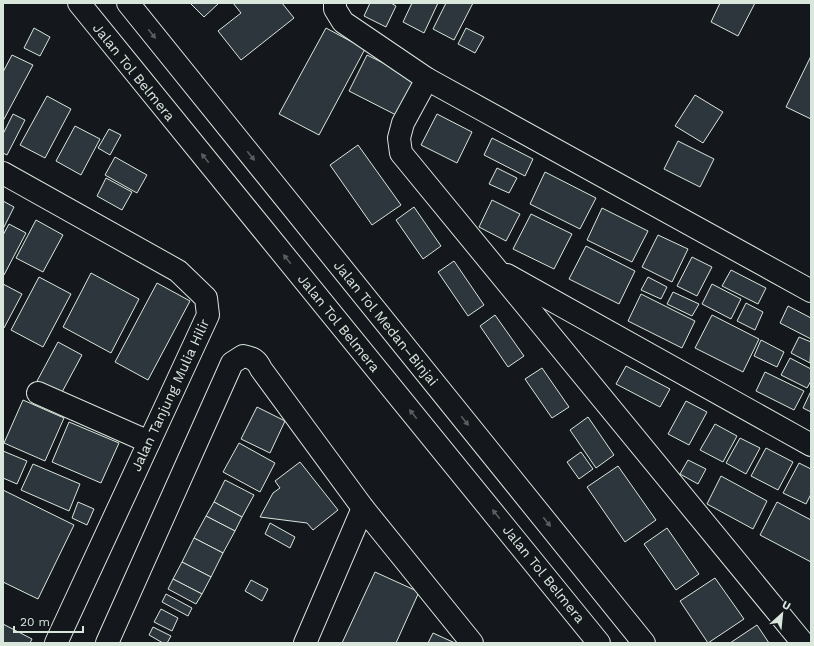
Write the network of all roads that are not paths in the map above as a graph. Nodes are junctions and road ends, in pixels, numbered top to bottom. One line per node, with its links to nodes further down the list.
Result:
1 (79, 3): 16 (main road, Jalan Tol Belmera, one-way to 1)
2 (128, 3): 17 (main road, Jalan Tol Medan–Binjai, one-way to 17)
3 (335, 3): 4 (main road)
4 (427, 79): 6 (main road); 7 (main road)
5 (3, 173): 9 (main road, Jalan Tanjung Mulia Hilir)
6 (496, 269): 10 (main road); 18 (main road)
7 (811, 290)
8 (38, 393): 9 (main road)
9 (149, 442): 12 (main road, Jalan Tanjung Mulia Hilir)
10 (811, 445)
11 (364, 508): 13 (main road); 14 (main road); 15 (main road)
12 (56, 643)
13 (107, 643)
14 (304, 643)
15 (472, 643)
16 (599, 643)
17 (644, 643)
18 (803, 643)

